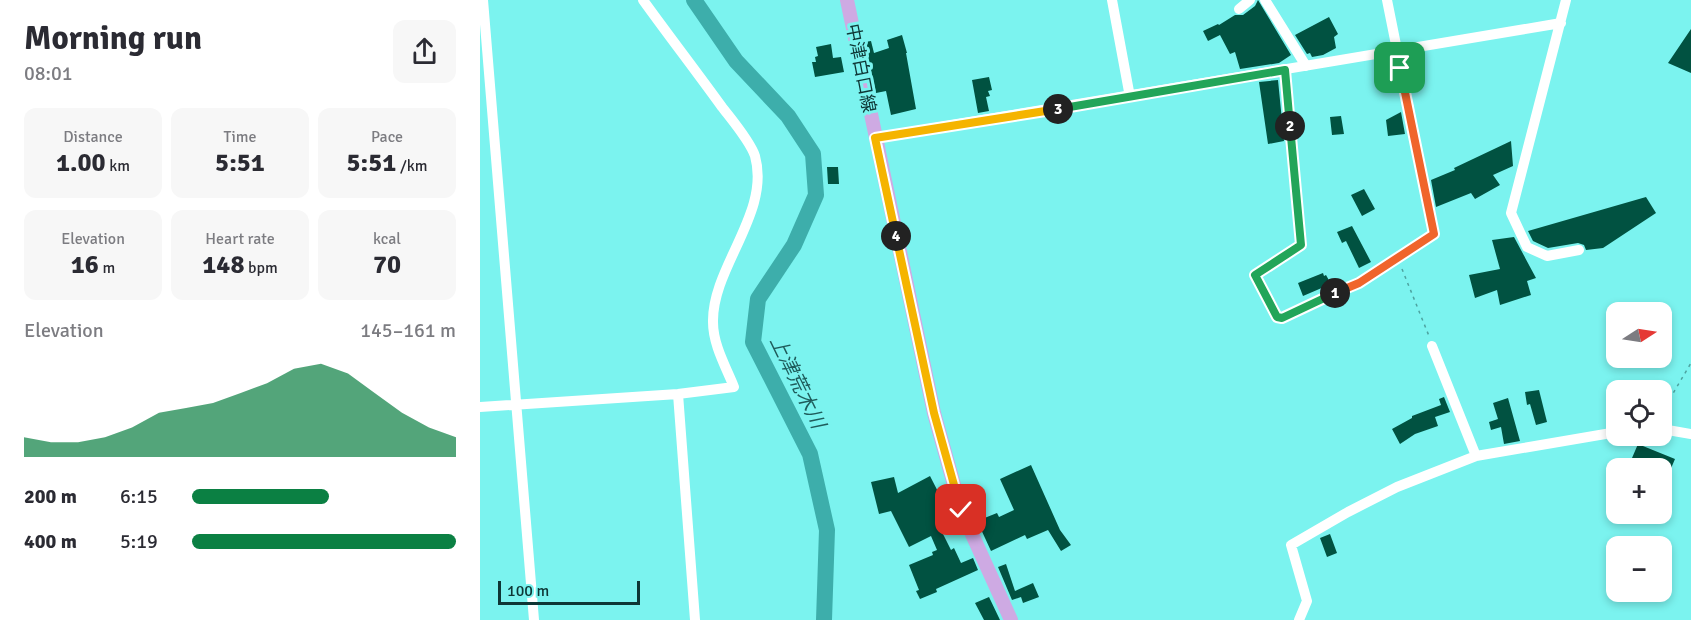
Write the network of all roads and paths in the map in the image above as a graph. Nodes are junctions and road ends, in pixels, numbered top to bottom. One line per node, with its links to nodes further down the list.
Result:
1 (483, 0): 11 (street)
2 (643, 0): 21 (street)
3 (847, 0): 16 (main road, 中津白口線)
4 (1112, 0): 15 (street)
5 (1250, 0): 9 (street)
6 (1265, 0): 13 (street)
7 (1387, 0): 12 (street)
8 (1566, 0): 10 (street)
9 (1239, 9)
10 (1561, 23): 12 (street); 17 (street)
11 (484, 44): 23 (street)
12 (1397, 51): 13 (street); 18 (street)
13 (1306, 66): 14 (street)
14 (1285, 70): 15 (street); 18 (street)
15 (1130, 97): 16 (street)
16 (875, 138): 31 (main road, 中津白口線)
17 (1579, 250)
18 (1397, 257): 19 (path)
19 (1432, 346): 28 (street)
20 (1691, 363): 22 (path)
21 (678, 394): 23 (street); 30 (street)
22 (1672, 395)
23 (517, 404): 24 (street); 29 (street)
24 (480, 406)
25 (1672, 431): 27 (street)
26 (1606, 434): 28 (street)
27 (1691, 434)
28 (1476, 456): 32 (street)
29 (534, 620)
30 (695, 620)
31 (1011, 620)
32 (1299, 620)

